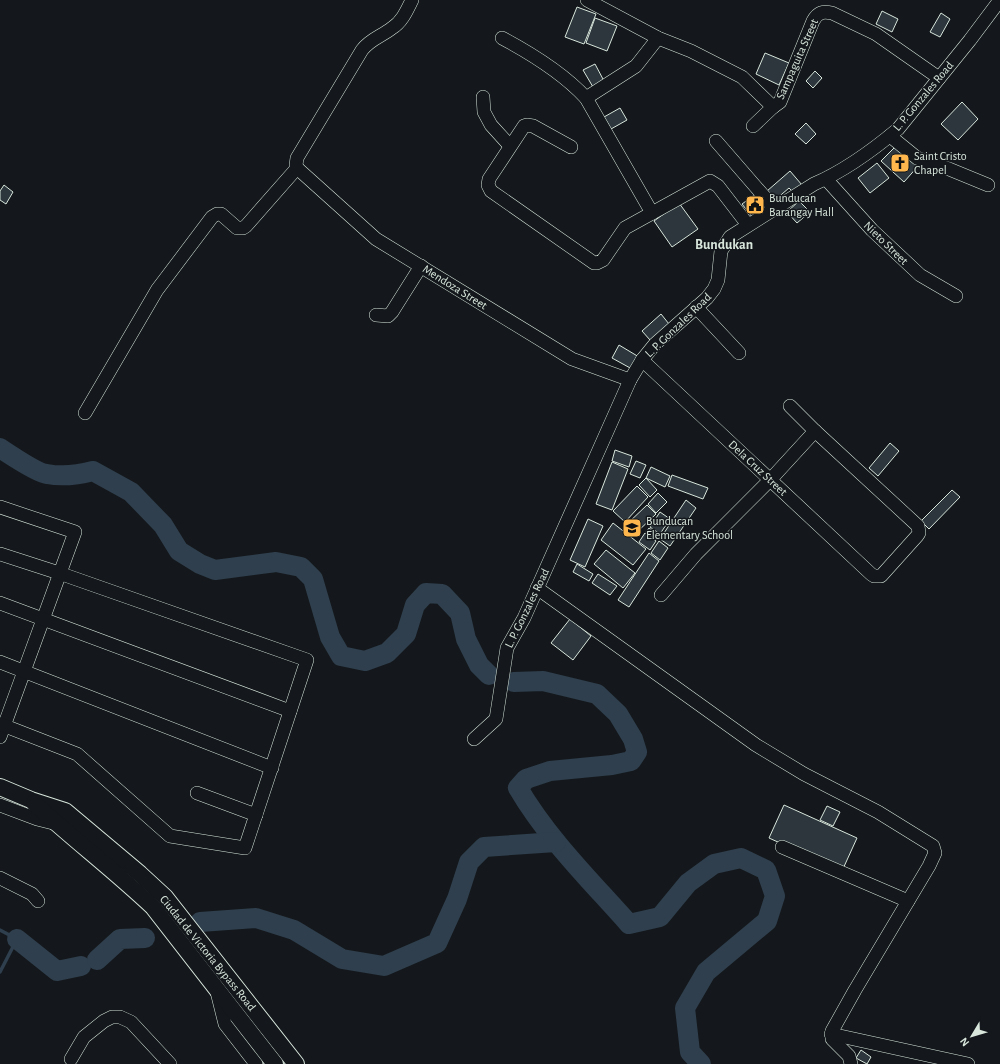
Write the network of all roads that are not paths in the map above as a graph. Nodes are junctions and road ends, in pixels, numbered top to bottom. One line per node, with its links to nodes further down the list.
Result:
1 (412, 0): 15 (street)
2 (587, 0): 5 (street, Sampaguita Street)
3 (1000, 0): 6 (street, L. P. Gonzales Road)
4 (502, 38): 8 (street)
5 (658, 38): 8 (street); 9 (street, Sampaguita Street)
6 (939, 78): 9 (street, Sampaguita Street); 11 (street, L. P. Gonzales Road)
7 (483, 98): 13 (street)
8 (586, 98): 19 (street)
9 (773, 107): 10 (street)
10 (753, 126)
11 (890, 136): 16 (street, L. P. Gonzales Road); 17 (street)
12 (716, 141): 18 (street)
13 (510, 146): 14 (street); 19 (street)
14 (571, 147)
15 (297, 168): 21 (street, Mendoza Street); 29 (street)
16 (826, 179): 18 (street, L. P. Gonzales Road); 22 (street, Nieto Street)
17 (988, 185)
18 (775, 209): 20 (street, L. P. Gonzales Road)
19 (652, 213): 20 (street)
20 (748, 226): 23 (street, L. P. Gonzales Road)
21 (421, 266): 24 (street); 27 (street, Mendoza Street)
22 (956, 296)
23 (696, 307): 25 (street); 26 (street, L. P. Gonzales Road)
24 (376, 315)
25 (740, 353)
26 (642, 360): 27 (street, L. P. Gonzales Road); 31 (street, Dela Cruz Street)
27 (630, 380): 35 (street, L. P. Gonzales Road)
28 (790, 406): 30 (street)
29 (85, 413)
30 (815, 431): 31 (street); 31 (street, Dela Cruz Street)
31 (770, 479): 36 (street)
32 (0, 507): 34 (street)
33 (0, 554): 34 (street)
34 (59, 573): 38 (street); 41 (street)
35 (537, 588): 43 (street, L. P. Gonzales Road); 55 (street)
36 (661, 595)
37 (0, 603): 38 (street)
38 (43, 619): 40 (street); 41 (street)
39 (0, 662): 40 (street)
40 (24, 671): 42 (street); 44 (street)
41 (290, 711): 44 (street)
42 (1, 729): 49 (street)
43 (474, 739)
44 (272, 768): 49 (street)
45 (0, 787): 47 (main road, Ciudad de Victoria Bypass Road)
46 (197, 793): 49 (street)
47 (31, 800): 50 (main road, Ciudad de Victoria Bypass Road); 53 (main road, Ciudad de Victoria Bypass Road)
48 (0, 805): 50 (street)
49 (256, 815)
50 (56, 824): 56 (main road, Ciudad de Victoria Bypass Road)
51 (782, 847): 55 (street)
52 (0, 878): 54 (street)
53 (165, 897): 56 (main road); 57 (main road, Ciudad de Victoria Bypass Road)
54 (38, 901)
55 (908, 901): 60 (street)
56 (153, 908): 58 (main road, Ciudad de Victoria Bypass Road)
57 (204, 947): 58 (main road); 65 (main road, Ciudad de Victoria Bypass Road)
58 (191, 957): 59 (main road, Ciudad de Victoria Bypass Road)
59 (217, 992): 63 (street, Ciudad de Victoria Bypass Road); 64 (main road, Ciudad de Victoria Bypass Road)
60 (831, 1034): 66 (street); 67 (street)
61 (71, 1059): 62 (street)
62 (170, 1064)
63 (256, 1064)
64 (275, 1064)
65 (296, 1064)
66 (851, 1064)
67 (968, 1064)

